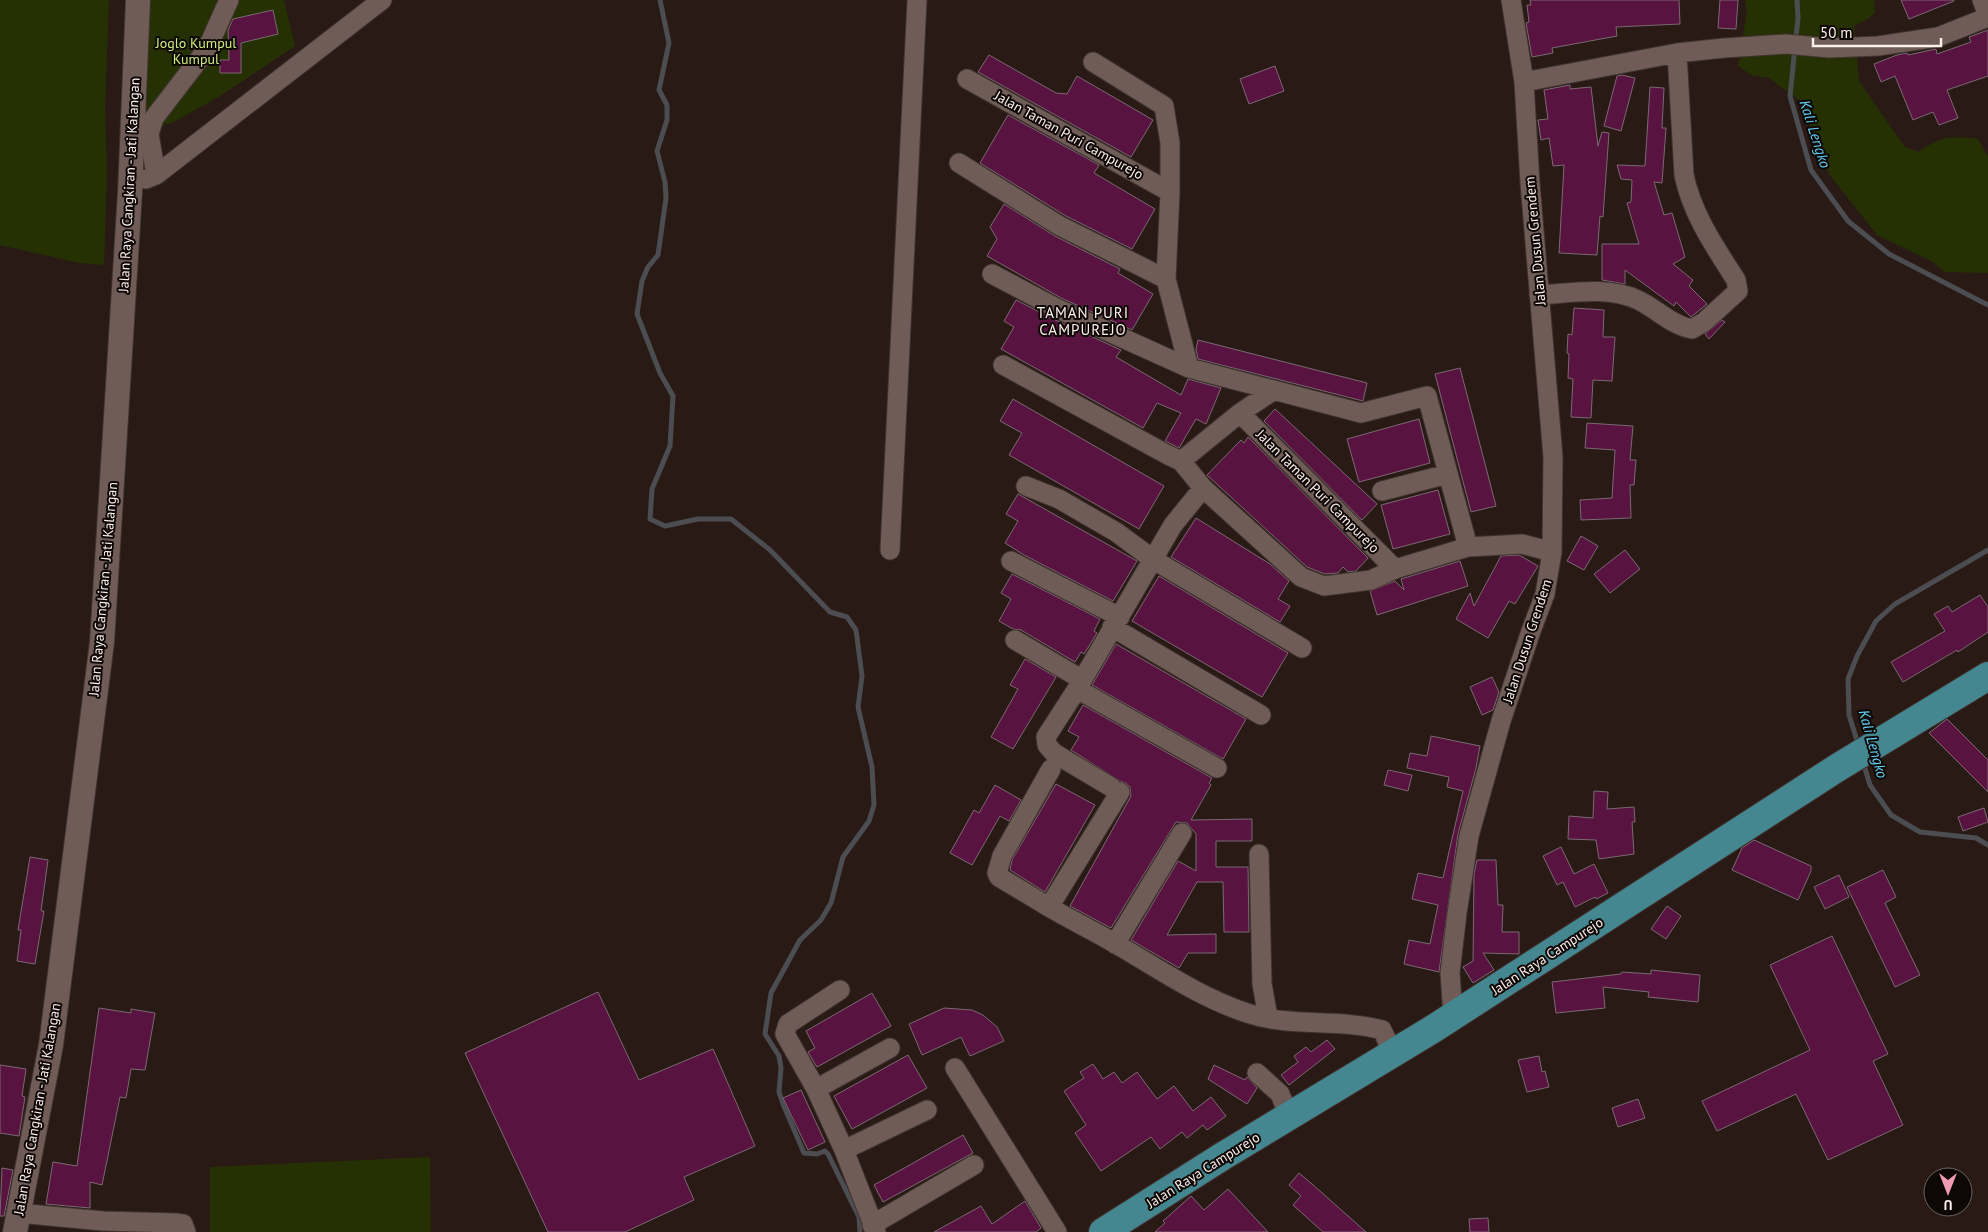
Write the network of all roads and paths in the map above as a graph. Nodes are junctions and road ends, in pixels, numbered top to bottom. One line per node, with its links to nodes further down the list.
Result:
1 (138, 0): 14 (street, Jalan Raya Cangkiran - Jati Kalangan)
2 (229, 0): 13 (street)
3 (382, 0): 13 (street)
4 (917, 0): 29 (street)
5 (1511, 0): 11 (street, Jalan Dusun Grendem)
6 (1982, 0): 7 (street)
7 (1988, 16): 8 (street)
8 (1677, 54): 11 (street); 18 (street)
9 (1093, 62): 15 (street)
10 (967, 79): 15 (street, Jalan Taman Puri Campurejo)
11 (1524, 82): 18 (street, Jalan Dusun Grendem)
12 (959, 162): 17 (street)
13 (156, 175): 14 (street)
14 (131, 184): 58 (street, Jalan Raya Cangkiran - Jati Kalangan)
15 (1170, 192): 17 (street)
16 (992, 274): 20 (street)
17 (1166, 280): 20 (street)
18 (1539, 295): 30 (street, Jalan Dusun Grendem)
19 (1003, 365): 23 (street)
20 (1189, 368): 21 (street)
21 (1274, 390): 22 (street); 24 (street)
22 (1240, 413): 23 (street); 33 (street, Jalan Taman Puri Campurejo)
23 (1181, 460): 26 (street)
24 (1448, 474): 27 (street); 28 (street)
25 (1026, 486): 31 (street)
26 (1203, 488): 31 (street); 33 (street)
27 (1382, 491)
28 (1468, 547): 30 (street); 33 (street)
29 (890, 550)
30 (1552, 552): 47 (street, Jalan Dusun Grendem)
31 (1154, 560): 34 (street); 36 (street)
32 (1011, 561): 34 (street)
33 (1395, 569)
34 (1116, 622): 38 (street); 39 (street)
35 (1015, 640): 38 (street)
36 (1302, 648)
37 (1988, 676): 47 (main road, Jalan Raya Campurejo)
38 (1079, 684): 40 (street); 44 (street)
39 (1261, 715)
40 (1217, 768)
41 (1051, 769): 44 (street)
42 (1182, 833): 45 (street)
43 (1259, 854): 48 (street)
44 (1049, 908): 45 (street)
45 (1115, 944): 48 (street)
46 (840, 990): 53 (street)
47 (1452, 1016): 50 (main road, Jalan Raya Campurejo)
48 (1268, 1017): 50 (street)
49 (890, 1048): 53 (street)
50 (1393, 1053): 55 (main road, Jalan Raya Campurejo)
51 (955, 1068): 61 (street)
52 (1256, 1073): 55 (street)
53 (816, 1089): 56 (street)
54 (927, 1110): 56 (street)
55 (1289, 1116): 62 (main road, Jalan Raya Campurejo)
56 (844, 1150): 59 (street)
57 (974, 1165): 59 (street)
58 (17, 1223): 60 (street)
59 (874, 1228)
60 (186, 1232)
61 (1057, 1232)
62 (1103, 1232)

